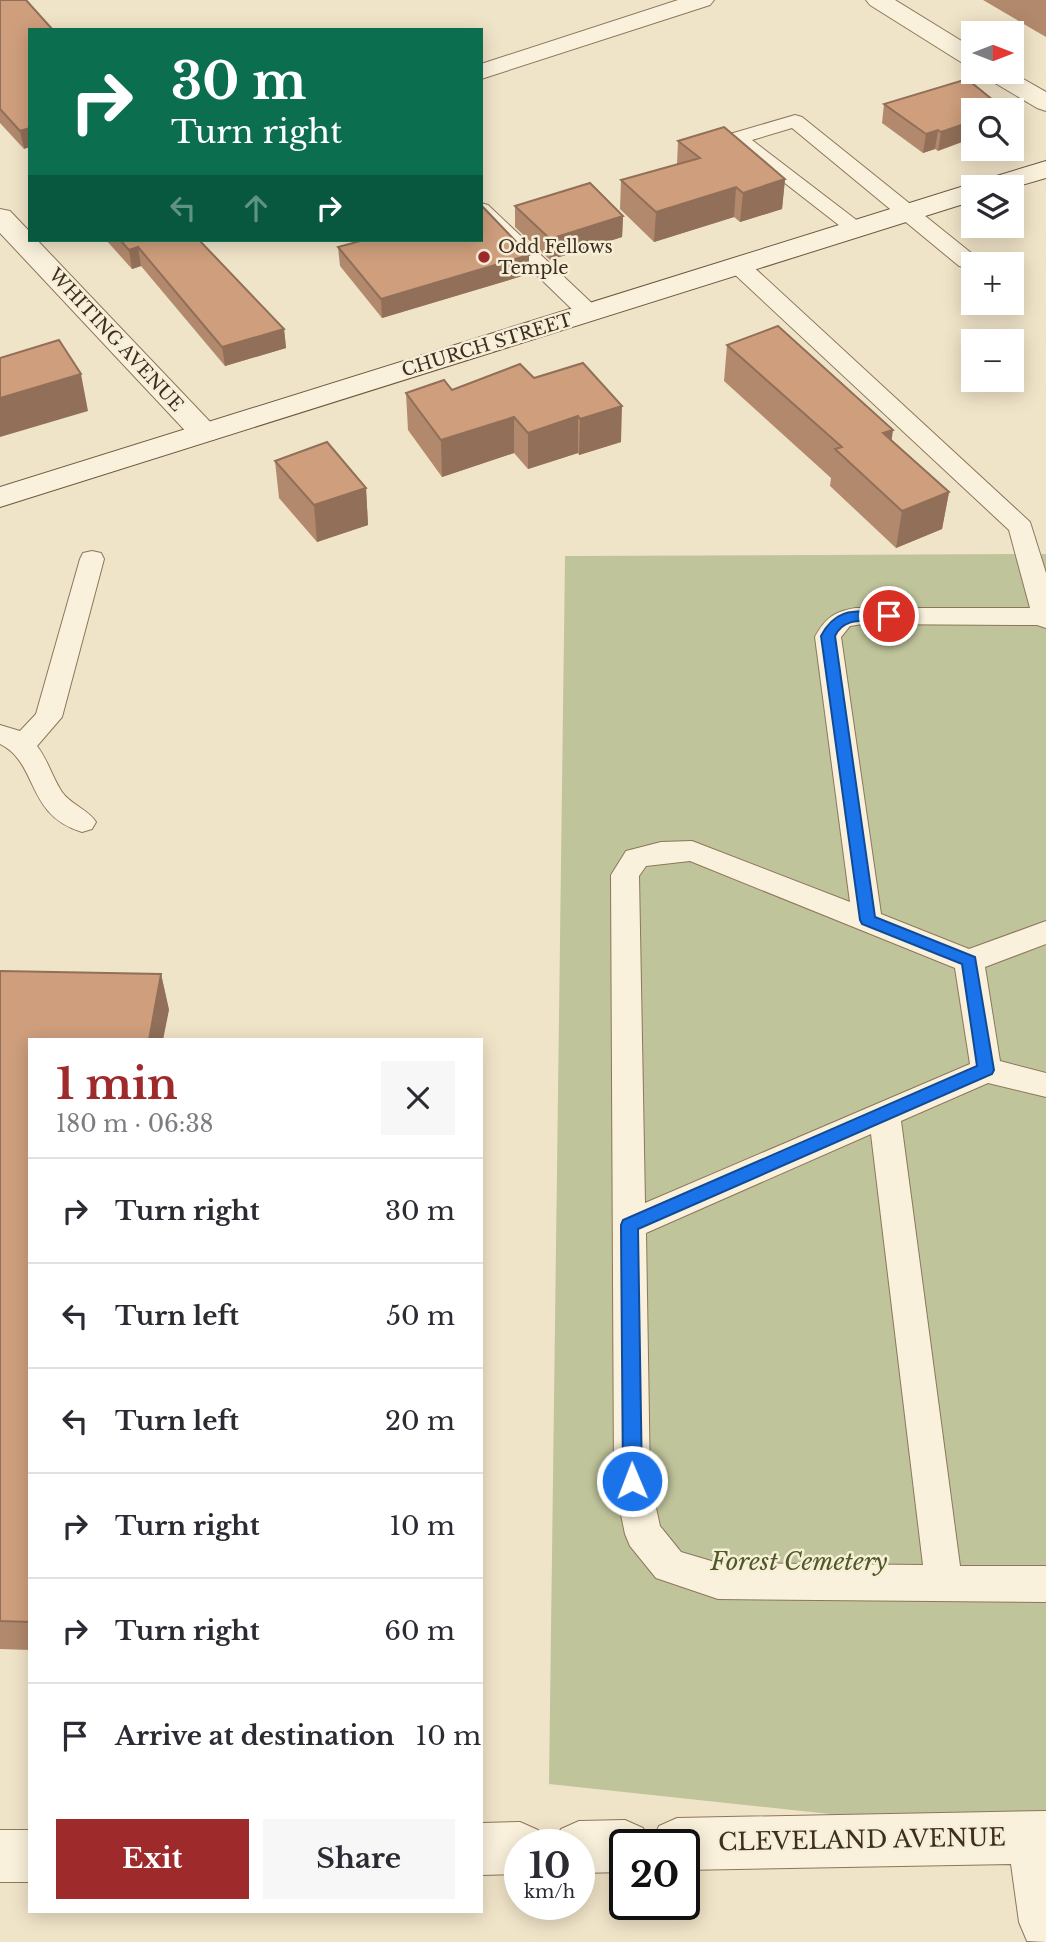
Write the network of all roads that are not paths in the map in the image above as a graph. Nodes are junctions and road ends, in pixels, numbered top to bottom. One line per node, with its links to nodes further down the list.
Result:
1 (702, 0): 4 (street)
2 (878, 0): 3 (street)
3 (961, 52)
4 (483, 71)
5 (1015, 84): 6 (street)
6 (1046, 103)
7 (1046, 169): 8 (street)
8 (1024, 176)
9 (961, 196): 11 (street, CHURCH STREET)
10 (483, 211): 16 (lane)
11 (910, 213): 13 (street, CHURCH STREET); 13 (lane); 14 (lane)
12 (10, 223): 17 (street, WHITING AVENUE)
13 (856, 229): 15 (street, CHURCH STREET)
14 (961, 256)
15 (739, 266): 16 (street, CHURCH STREET); 20 (lane)
16 (590, 313): 17 (street, CHURCH STREET)
17 (204, 433): 18 (street, CHURCH STREET)
18 (0, 497)
19 (92, 559): 21 (lane)
20 (1046, 618): 23 (lane)
21 (11, 739): 22 (lane)
22 (82, 821)
23 (867, 920): 25 (lane); 29 (lane)
24 (1046, 932): 25 (lane)
25 (969, 961): 26 (lane)
26 (986, 1070): 27 (lane); 28 (lane)
27 (1046, 1085)
28 (884, 1114): 29 (lane); 30 (lane)
29 (629, 1225): 30 (lane)
30 (944, 1584): 31 (lane)
31 (1046, 1584)
32 (1039, 1837): 33 (street, CLEVELAND AVENUE); 38 (street)
33 (700, 1844)
34 (504, 1848): 35 (street)
35 (483, 1849)
36 (0, 1856): 37 (street)
37 (28, 1856)
38 (1046, 1922)

